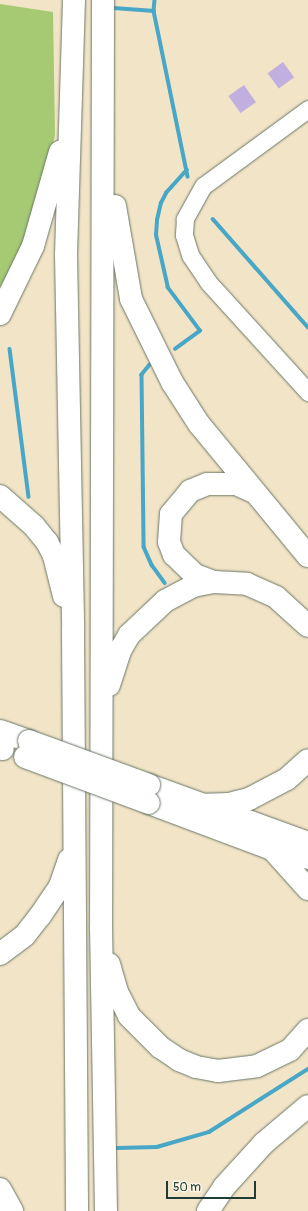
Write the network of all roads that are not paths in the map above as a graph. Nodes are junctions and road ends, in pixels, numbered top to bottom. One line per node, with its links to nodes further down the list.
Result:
1 (74, 0): 3 (main road)
2 (103, 0): 5 (main road)
3 (72, 90): 6 (main road); 13 (main road)
4 (308, 109): 7 (street)
5 (104, 131): 8 (main road); 14 (main road)
6 (0, 314)
7 (308, 392)
8 (254, 492): 10 (main road); 11 (main road)
9 (0, 496): 13 (main road)
10 (308, 556)
11 (214, 582): 12 (main road); 14 (main road)
12 (308, 626)
13 (73, 631): 20 (main road)
14 (103, 707): 24 (main road)
15 (1, 744): 17 (main road, bridge)
16 (308, 760): 18 (main road)
17 (149, 794): 18 (main road); 21 (main road)
18 (198, 804): 19 (main road)
19 (308, 843)
20 (74, 846): 25 (main road); 30 (main road)
21 (272, 849): 22 (main road); 23 (main road)
22 (308, 858)
23 (308, 889)
24 (101, 926): 26 (main road); 31 (main road)
25 (0, 954)
26 (308, 1030)
27 (308, 1106): 32 (main road)
28 (0, 1189): 29 (main road)
29 (12, 1211)
30 (77, 1211)
31 (106, 1211)
32 (208, 1211)

